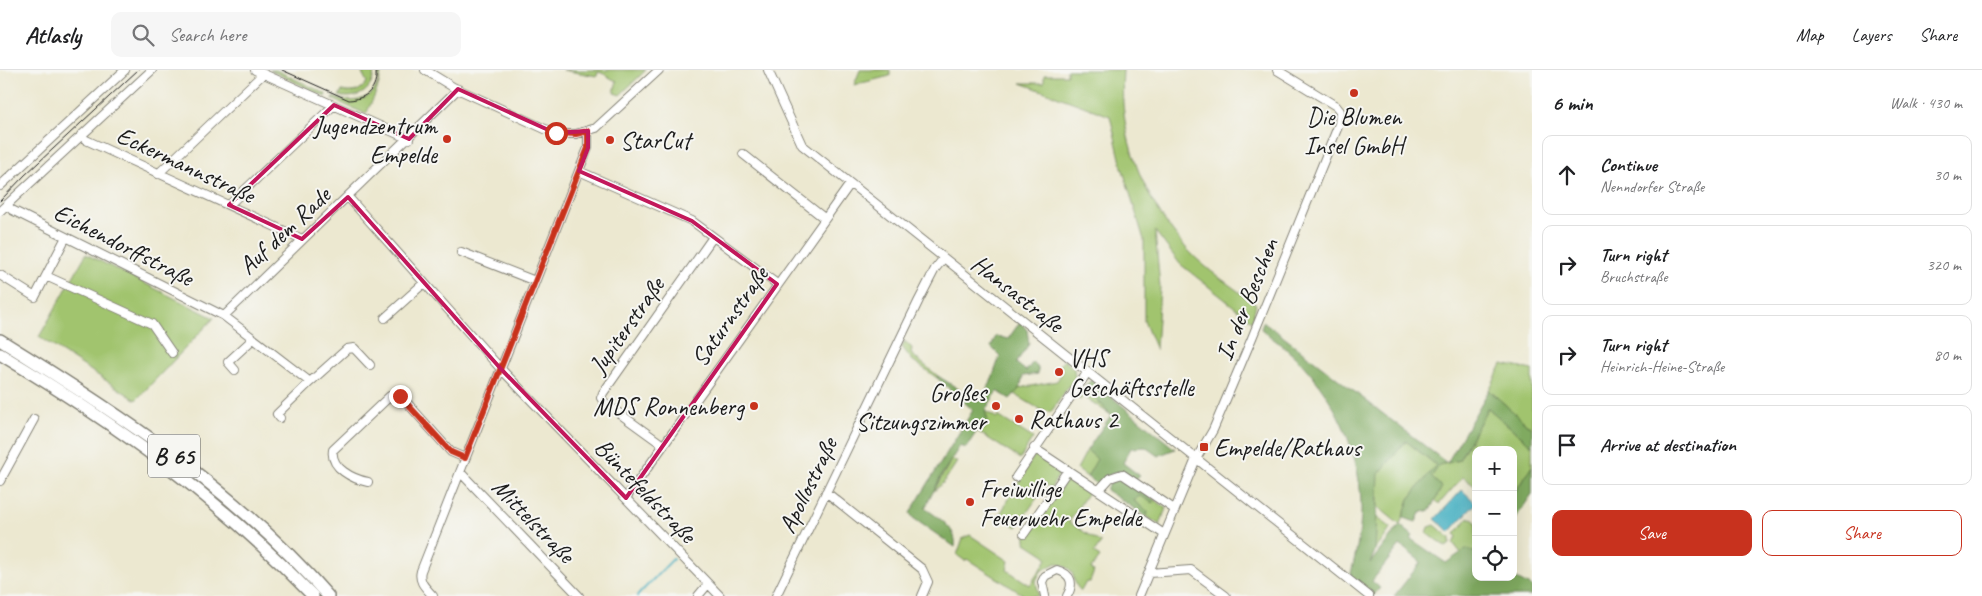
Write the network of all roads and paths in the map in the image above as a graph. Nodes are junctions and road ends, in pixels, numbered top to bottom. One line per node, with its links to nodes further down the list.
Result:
1 (125, 70): 18 (street)
2 (255, 70): 8 (street)
3 (425, 70): 9 (street)
4 (660, 70): 11 (street)
5 (768, 70): 17 (street, Hansastraße)
6 (1277, 70): 49 (street, In der Beschen)
7 (149, 71): 12 (street)
8 (263, 74): 10 (street); 16 (street)
9 (458, 89): 11 (street); 13 (street, Auf dem Rade)
10 (334, 105): 13 (street); 20 (street)
11 (588, 131): 15 (street)
12 (81, 135): 16 (street, Eckermannstraße); 21 (street)
13 (409, 139): 19 (street, Auf dem Rade)
14 (743, 154): 22 (street)
15 (579, 171): 24 (street); 30 (street)
16 (158, 174): 20 (street, Eckermannstraße)
17 (850, 184): 22 (street, Saturnstraße); 27 (street, Hansastraße)
18 (0, 186)
19 (348, 197): 25 (street, Auf dem Rade); 31 (street, Büntefeldstraße)
20 (229, 205): 25 (street, Eckermannstraße)
21 (2, 209): 23 (street, Eichendorffstraße)
22 (824, 218): 32 (street, Saturnstraße)
23 (66, 237): 29 (street); 33 (street, Eichendorffstraße)
24 (713, 237): 32 (street); 46 (street, Jupiterstraße)
25 (302, 239): 33 (street, Auf dem Rade)
26 (461, 252): 30 (street)
27 (943, 259): 42 (street, Hansastraße); 56 (street, Apollostraße)
28 (0, 275): 29 (street)
29 (46, 276): 37 (street)
30 (535, 281): 40 (street)
31 (424, 283): 34 (street); 40 (street, Büntefeldstraße)
32 (777, 284): 46 (street, Saturnstraße)
33 (224, 316): 35 (street, Eichendorffstraße)
34 (386, 318)
35 (253, 339): 41 (street); 43 (street, Eichendorffstraße)
36 (0, 340): 64 (highway, B 65)
37 (172, 353)
38 (0, 354): 63 (highway, B 65)
39 (370, 365): 43 (street)
40 (501, 369): 48 (street); 57 (street, Büntefeldstraße)
41 (235, 370)
42 (1087, 373): 47 (street); 49 (street, Hansastraße)
43 (310, 382): 44 (street)
44 (280, 418)
45 (34, 419): 53 (street)
46 (662, 445): 57 (street, Saturnstraße)
47 (1034, 448): 50 (street); 52 (street)
48 (465, 458): 51 (street); 54 (street)
49 (1196, 459): 58 (street, In der Beschen); 75 (street, Hansastraße)
50 (1068, 470): 55 (street); 59 (street)
51 (460, 472): 65 (street); 66 (street, Mittelstraße)
52 (1016, 477)
53 (0, 481)
54 (368, 482)
55 (1099, 490): 58 (street); 60 (street)
56 (826, 492): 69 (street, Apollostraße); 70 (street)
57 (626, 498): 62 (street, Büntefeldstraße)
58 (1174, 508): 60 (street, In der Beschen)
59 (1024, 534)
60 (1164, 534): 61 (street, In der Beschen)
61 (1150, 573): 73 (street, In der Beschen); 74 (street)
62 (708, 584): 67 (street); 68 (street, Büntefeldstraße)
63 (313, 596)
64 (328, 596)
65 (433, 596)
66 (579, 596)
67 (698, 596)
68 (720, 596)
69 (776, 596)
70 (922, 596)
71 (1045, 596): 72 (street)
72 (1067, 596)
73 (1139, 596)
74 (1226, 596)
75 (1369, 596)

